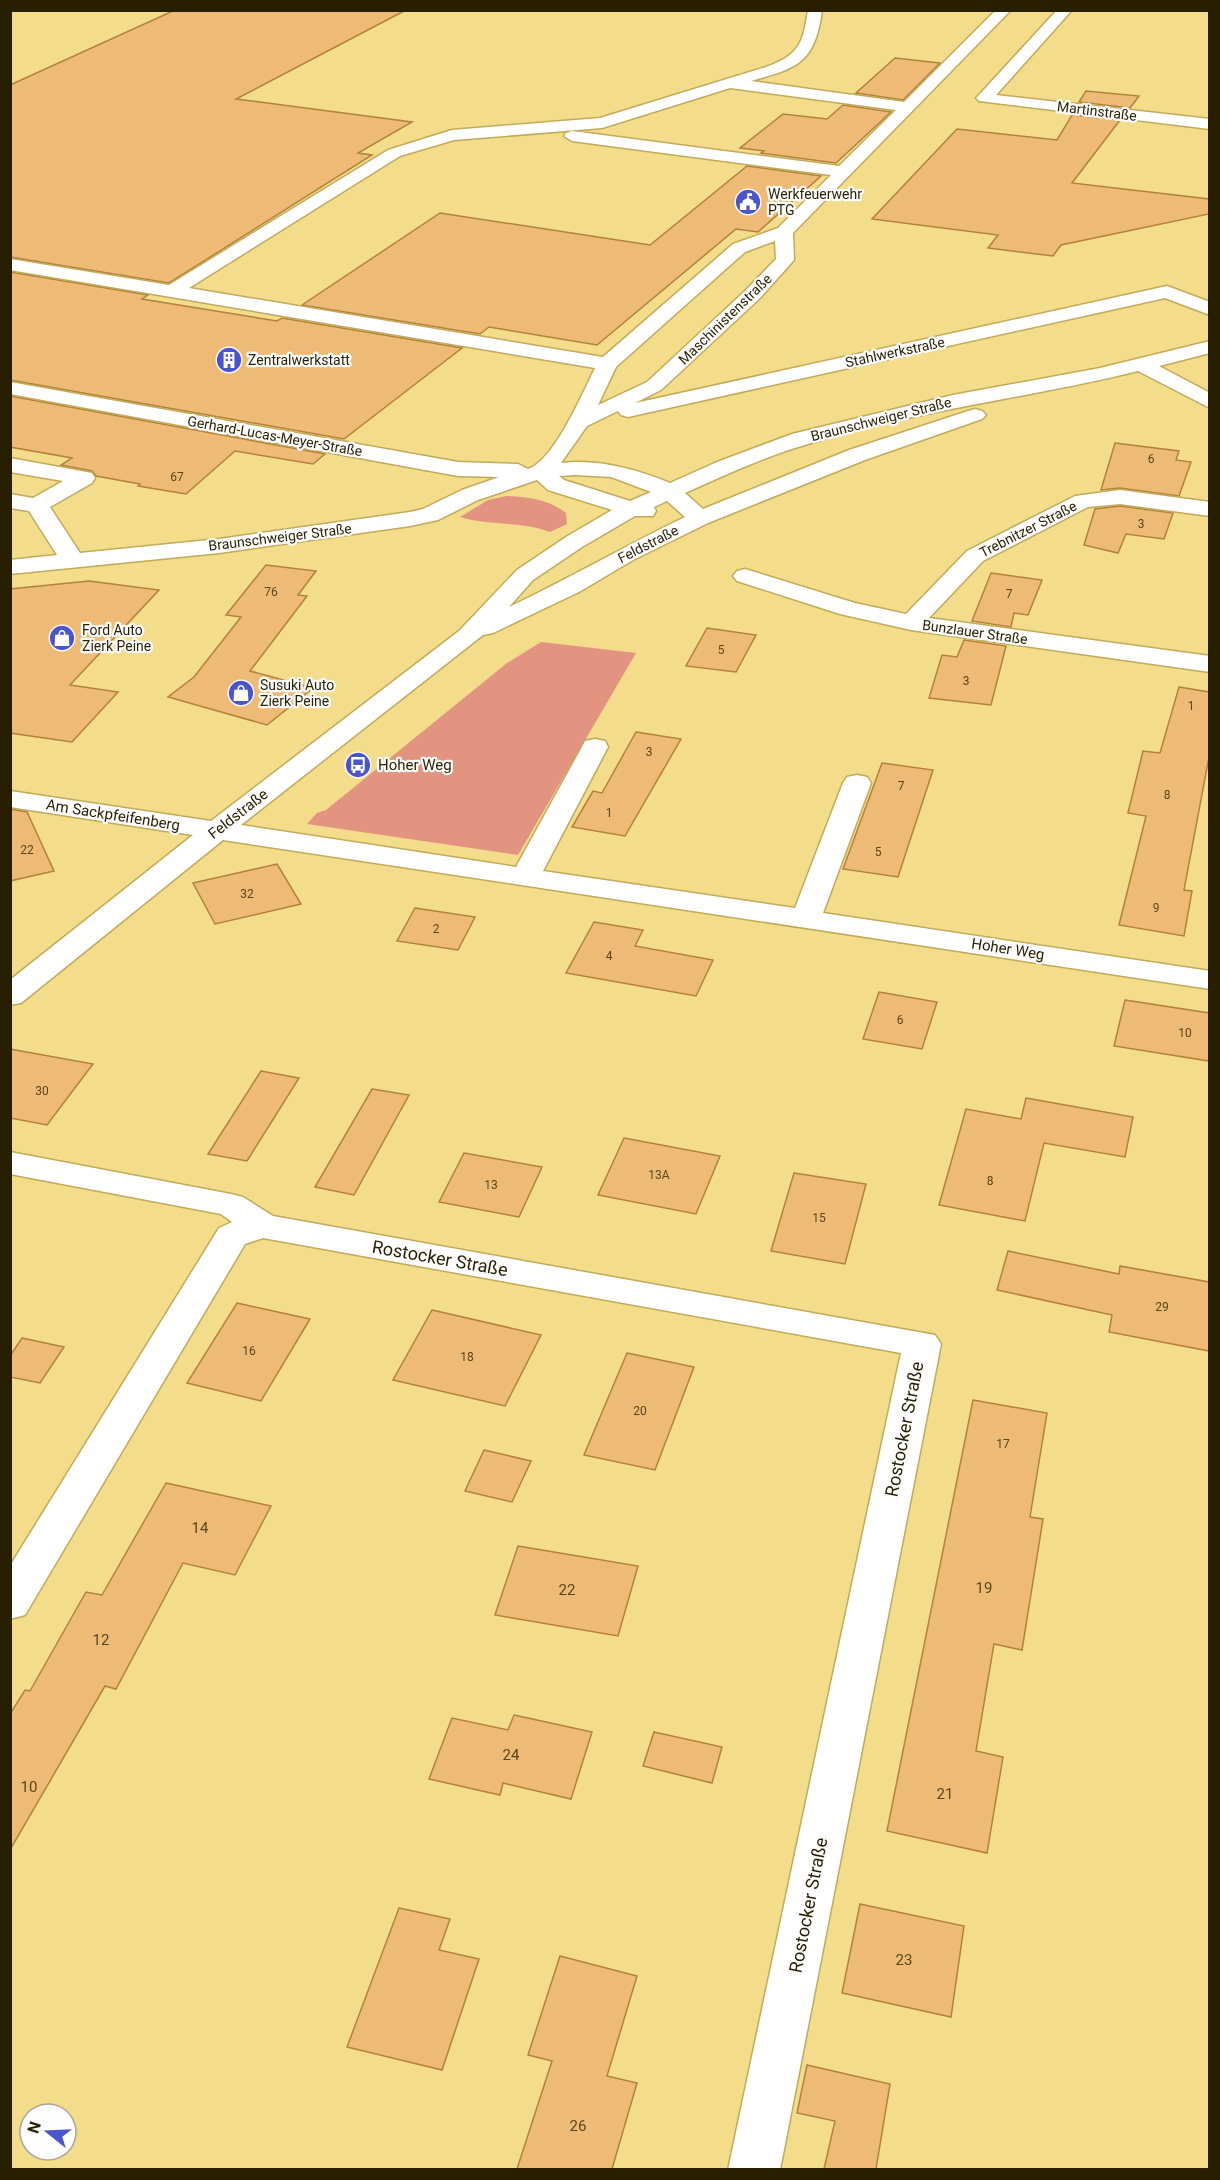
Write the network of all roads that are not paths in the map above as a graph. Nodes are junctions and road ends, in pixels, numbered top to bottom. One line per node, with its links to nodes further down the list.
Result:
1 (815, 10): 4 (street)
2 (1004, 10): 5 (street)
3 (1065, 10): 6 (street, Martinstraße)
4 (729, 83): 5 (street); 7 (street)
5 (908, 106): 8 (street)
6 (1209, 124)
7 (519, 129): 8 (street); 11 (street)
8 (843, 172): 9 (street)
9 (784, 232): 14 (street); 19 (street, Maschinistenstraße)
10 (10, 264): 11 (street)
11 (172, 291): 14 (street)
12 (1209, 309): 19 (street, Stahlwerkstraße)
13 (1209, 347): 15 (street, Braunschweiger Straße)
14 (607, 364): 19 (street)
15 (1141, 364): 16 (street, Braunschweiger Straße); 18 (street)
16 (1100, 374): 22 (street, Braunschweiger Straße); 27 (street, Braunschweiger Straße)
17 (10, 388): 21 (street, Gerhard-Lucas-Meyer-Straße)
18 (1209, 402)
19 (579, 422): 21 (street)
20 (10, 465): 24 (street)
21 (541, 472): 22 (street); 25 (street); 28 (street, Braunschweiger Straße)
22 (669, 491): 25 (street, Braunschweiger Straße); 27 (street)
23 (10, 501): 24 (street)
24 (37, 505): 28 (street)
25 (631, 509): 27 (street); 32 (street, Feldstraße)
26 (1209, 509): 31 (street, Trebnitzer Straße)
27 (700, 518): 32 (street, Feldstraße)
28 (73, 561): 29 (street, Braunschweiger Straße)
29 (10, 567)
30 (745, 576): 31 (street, Bunzlauer Straße)
31 (911, 623): 33 (street, Bunzlauer Straße)
32 (468, 636): 37 (street, Feldstraße)
33 (1209, 664)
34 (595, 747): 38 (street)
35 (857, 783): 39 (street)
36 (10, 799): 37 (street, Am Sackpfeifenberg)
37 (216, 831): 38 (street, Hoher Weg); 41 (street, Feldstraße)
38 (525, 876): 39 (street, Hoher Weg)
39 (806, 919): 40 (street, Hoher Weg)
40 (1209, 980)
41 (10, 996)
42 (10, 1163): 43 (street, Rostocker Straße)
43 (263, 1226): 44 (street, Rostocker Straße); 45 (street, Rostocker Straße)
44 (10, 1603)
45 (754, 2169)

